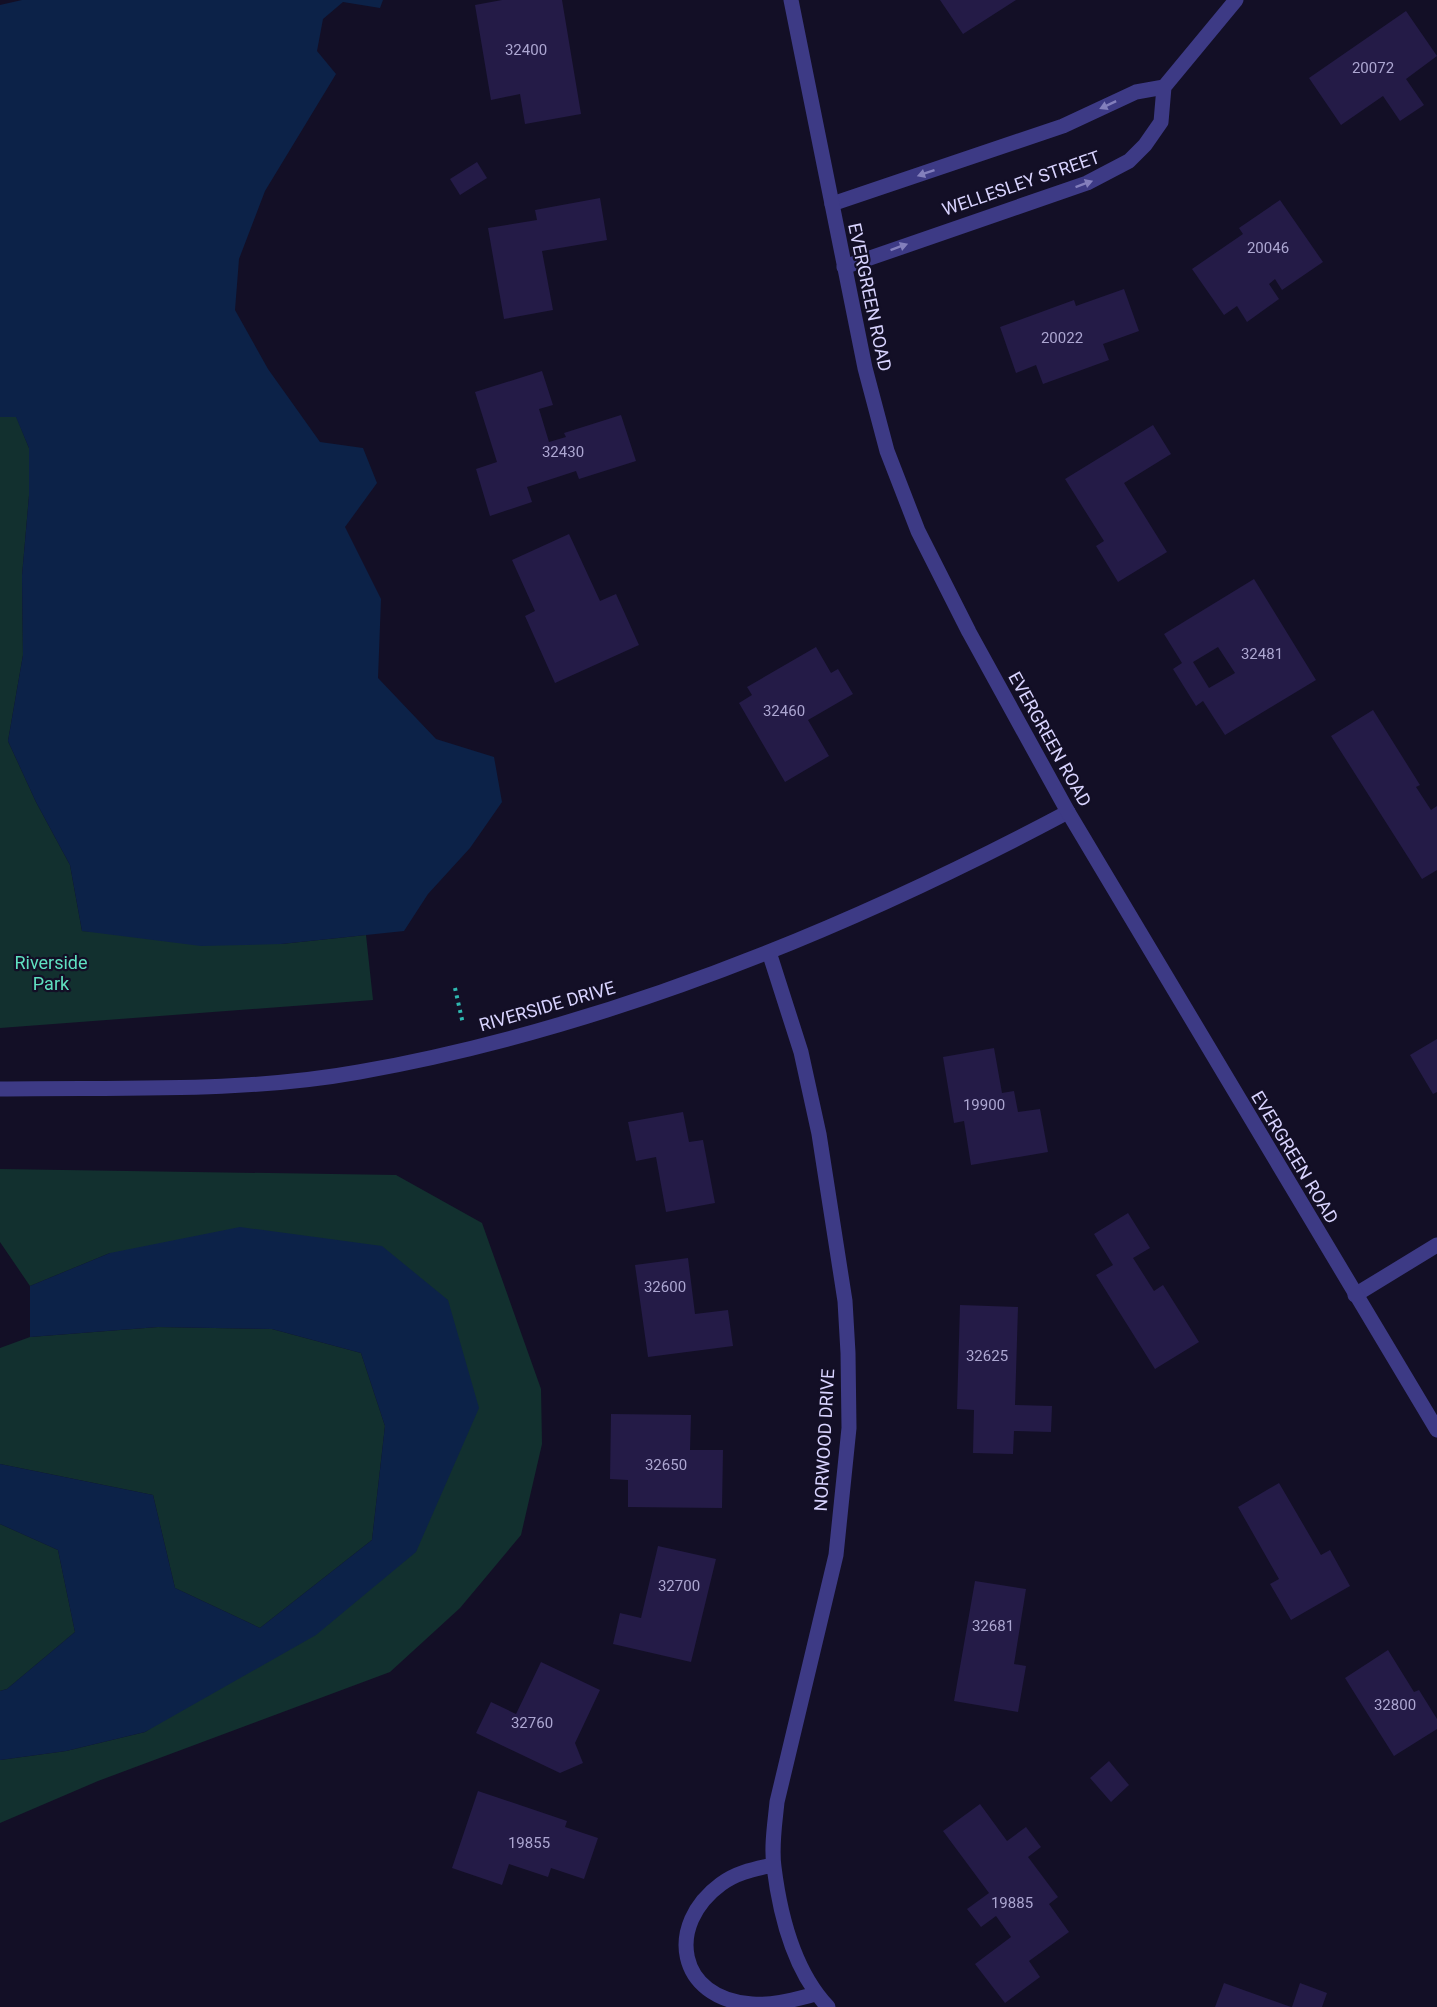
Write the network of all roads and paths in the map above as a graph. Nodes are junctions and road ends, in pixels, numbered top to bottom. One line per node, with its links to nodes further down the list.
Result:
1 (791, 0): 4 (street, EVERGREEN ROAD)
2 (1236, 0): 3 (street)
3 (1164, 87): 4 (street, one-way to 4); 5 (street, WELLESLEY STREET, one-way to 3)
4 (832, 204): 5 (street, EVERGREEN ROAD)
5 (844, 267): 6 (street, EVERGREEN ROAD)
6 (1068, 812): 7 (street, RIVERSIDE DRIVE); 12 (street, EVERGREEN ROAD)
7 (769, 952): 9 (street, RIVERSIDE DRIVE); 14 (street, NORWOOD DRIVE)
8 (455, 988): 9 (path)
9 (468, 1048): 10 (street, RIVERSIDE DRIVE)
10 (0, 1089)
11 (1437, 1245): 12 (street)
12 (1355, 1295): 13 (street, EVERGREEN ROAD)
13 (1437, 1430)
14 (773, 1865): 15 (street, NORWOOD DRIVE); 15 (street)
15 (816, 1994): 16 (street, NORWOOD DRIVE)
16 (828, 2007)

